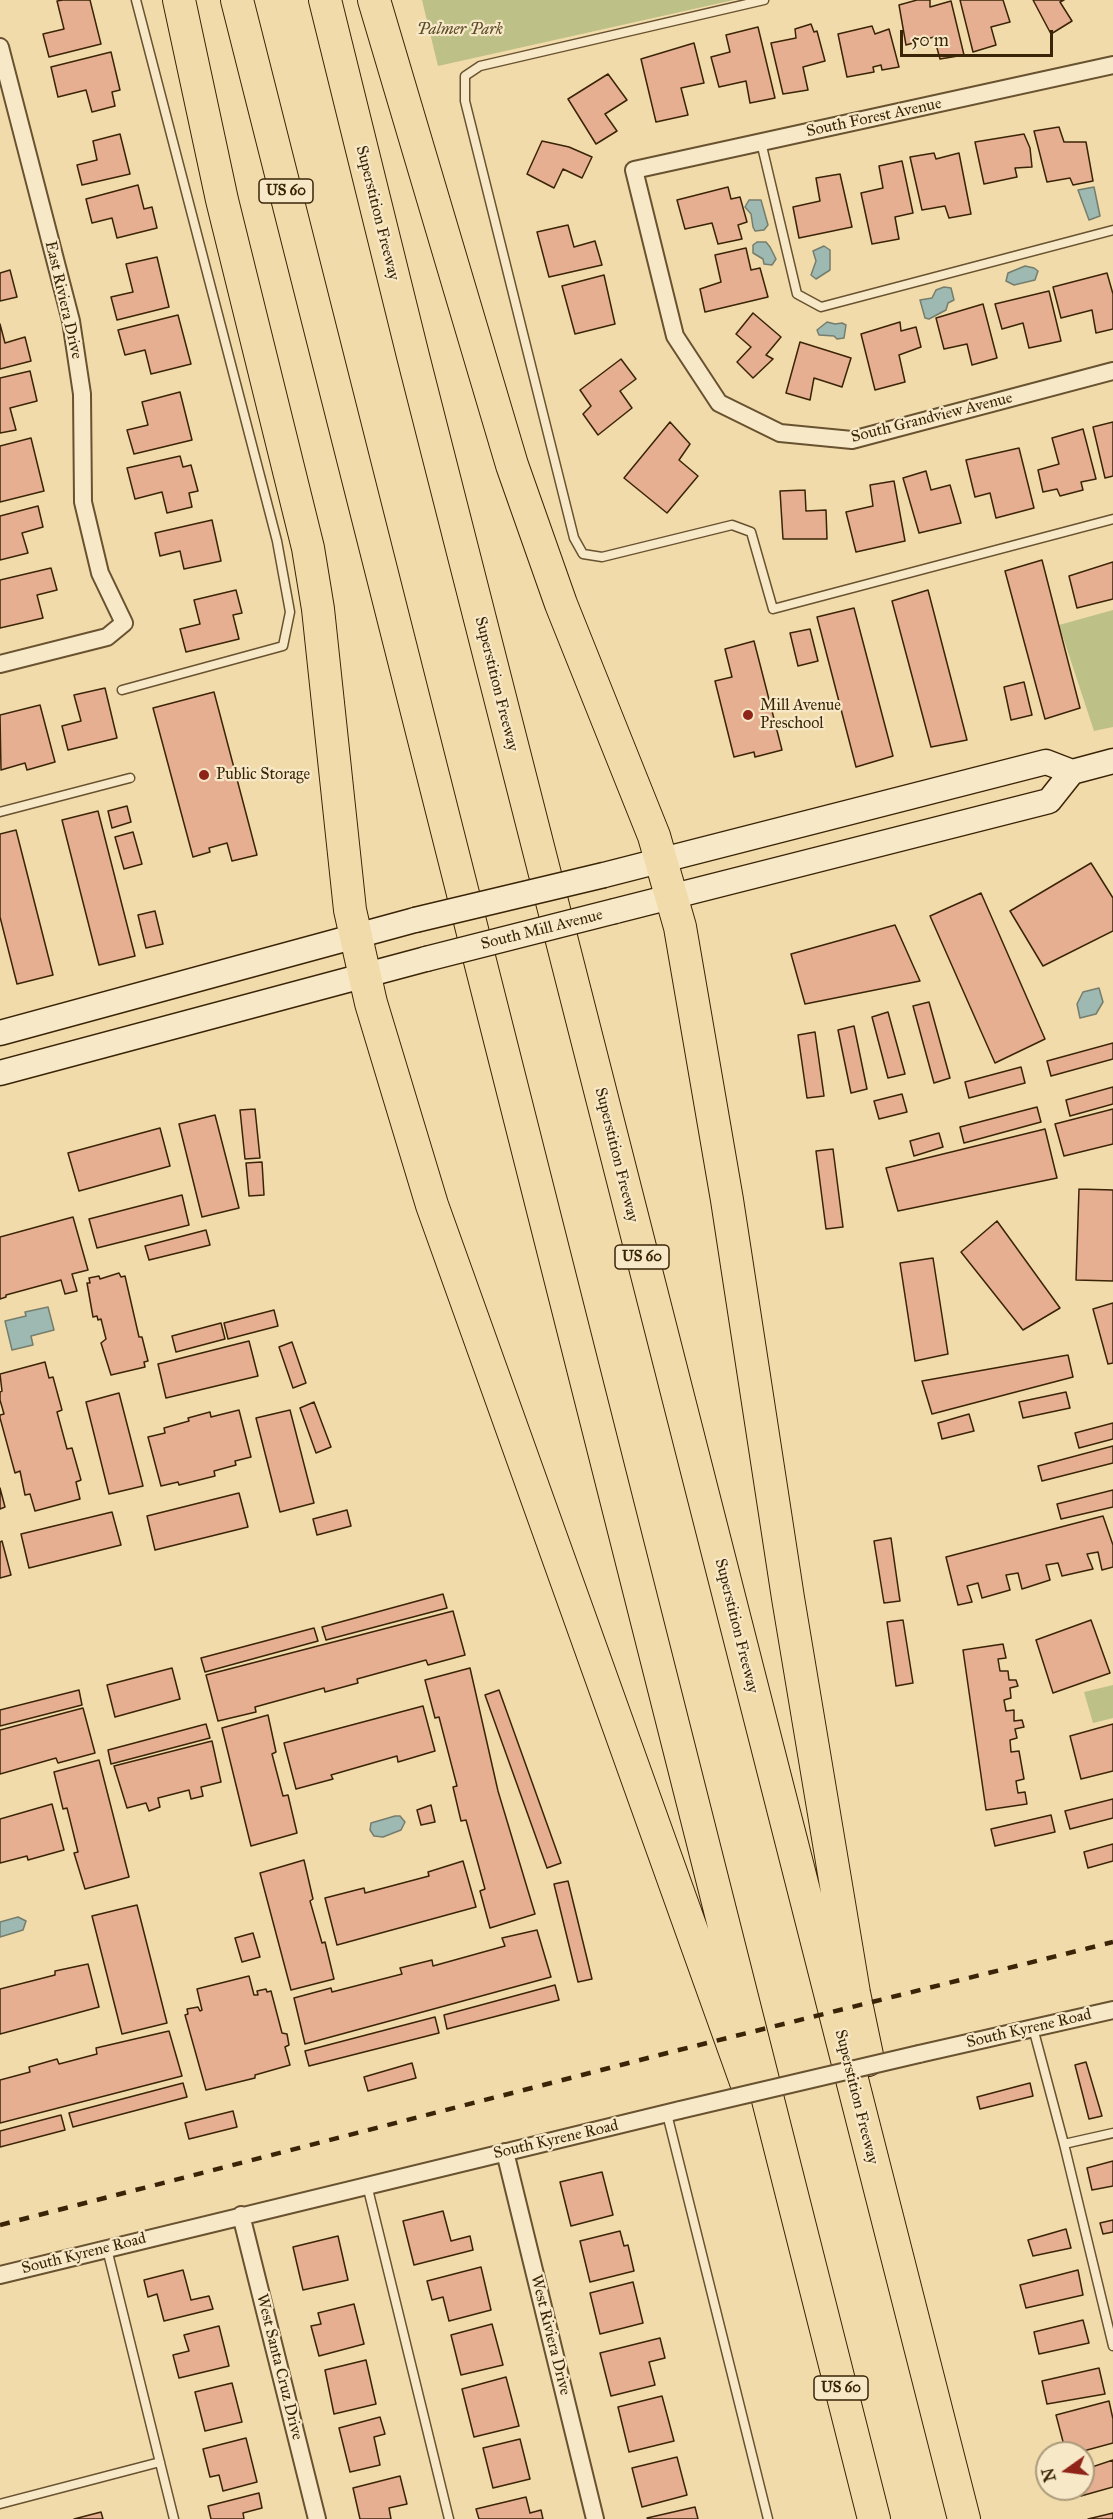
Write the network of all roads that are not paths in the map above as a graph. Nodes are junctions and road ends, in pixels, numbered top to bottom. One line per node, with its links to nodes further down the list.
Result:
1 (136, 0): 16 (lane)
2 (179, 0): 23 (highway)
3 (237, 0): 36 (highway, US 60)
4 (325, 0): 41 (highway, Superstition Freeway / US 60)
5 (374, 0): 21 (highway)
6 (764, 0): 14 (lane)
7 (0, 48): 9 (street, East Riviera Drive)
8 (1113, 65): 10 (street, South Forest Avenue)
9 (3, 71): 15 (street, East Riviera Drive)
10 (761, 142): 11 (street, South Forest Avenue); 12 (lane)
11 (634, 170): 13 (street, South Grandview Avenue)
12 (1113, 230)
13 (1113, 371)
14 (1113, 519)
15 (0, 664)
16 (122, 690)
17 (1113, 761): 18 (main road)
18 (1072, 772): 21 (main road); 22 (main road, South Mill Avenue)
19 (130, 778): 20 (lane)
20 (0, 812)
21 (662, 860): 22 (highway); 23 (main road, bridge)
22 (672, 897): 24 (main road, South Mill Avenue, bridge); 41 (highway)
23 (355, 936): 24 (highway); 25 (main road)
24 (364, 976): 26 (main road, South Mill Avenue); 36 (highway)
25 (0, 1033)
26 (0, 1073)
27 (1113, 2010): 28 (street, South Kyrene Road)
28 (1033, 2028): 29 (street, South Kyrene Road, bridge); 31 (lane)
29 (674, 2112): 32 (street, South Kyrene Road); 46 (lane)
30 (1113, 2133): 31 (lane)
31 (1064, 2144): 38 (lane)
32 (505, 2152): 33 (street, South Kyrene Road); 45 (street, West Riviera Drive)
33 (367, 2185): 34 (street, South Kyrene Road); 44 (lane)
34 (241, 2215): 35 (street, South Kyrene Road); 43 (street, West Santa Cruz Drive)
35 (107, 2248): 37 (street, South Kyrene Road); 39 (lane)
36 (808, 2257): 47 (highway, US 60)
37 (0, 2275)
38 (1113, 2346)
39 (160, 2462): 40 (lane); 42 (lane)
40 (0, 2504)
41 (963, 2516)
42 (174, 2519)
43 (317, 2519)
44 (449, 2519)
45 (595, 2519)
46 (768, 2519)
47 (874, 2519)

